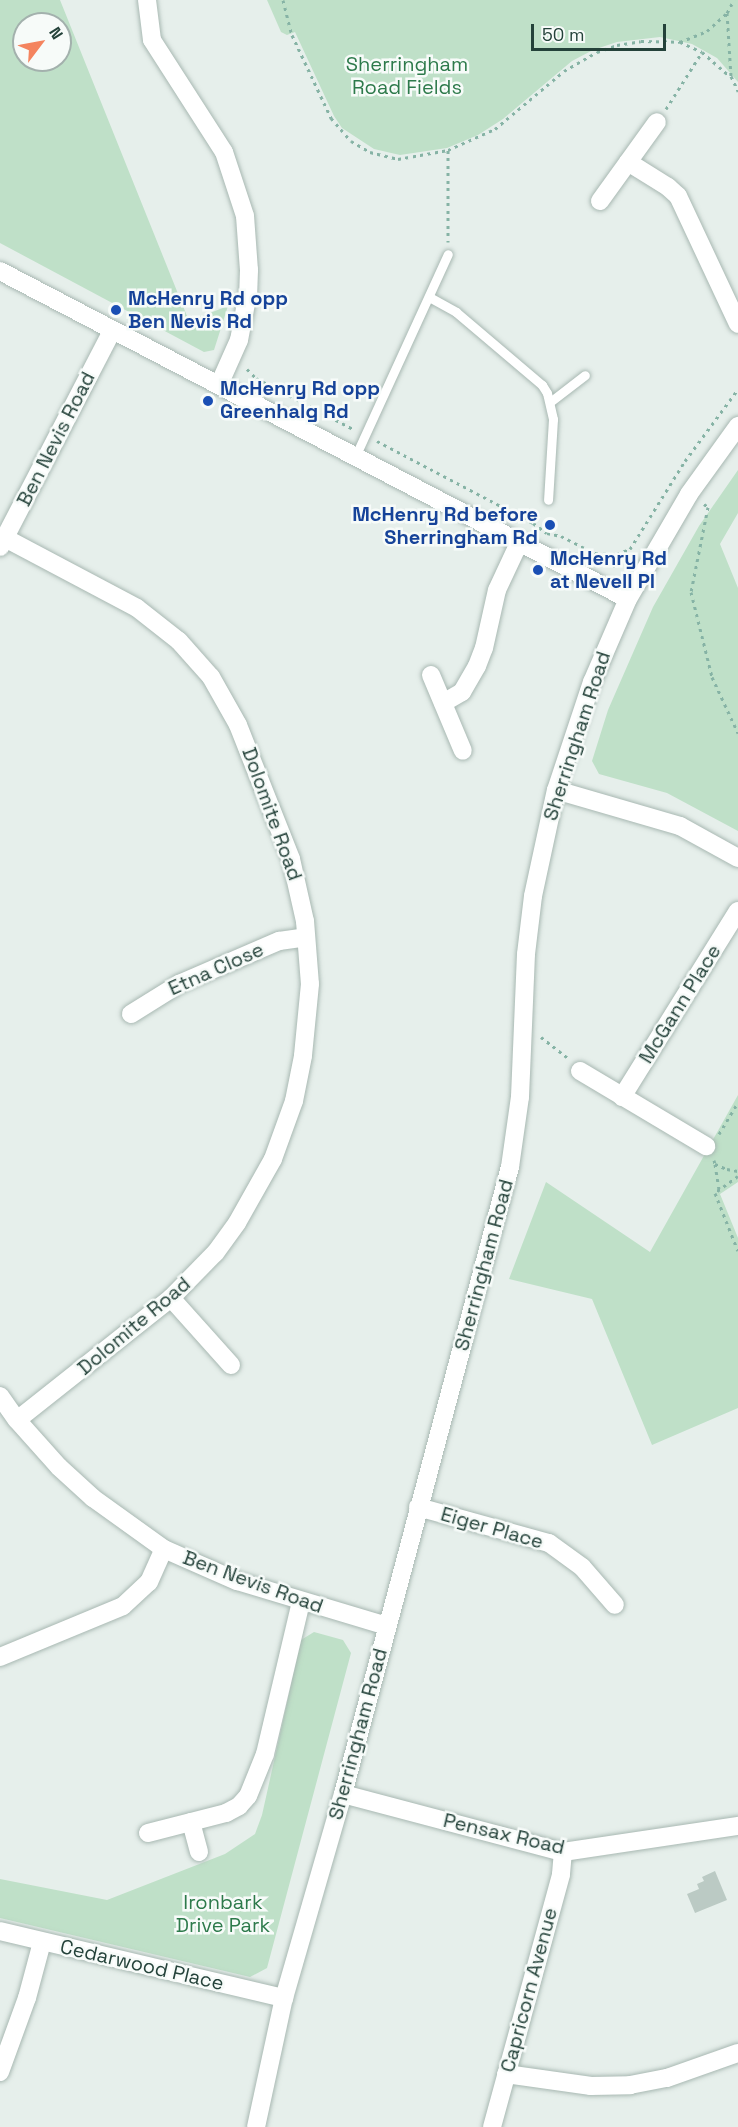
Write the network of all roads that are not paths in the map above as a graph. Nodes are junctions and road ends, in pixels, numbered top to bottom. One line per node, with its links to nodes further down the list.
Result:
1 (147, 0): 11 (street)
2 (657, 122): 3 (street)
3 (628, 162): 4 (street); 8 (street)
4 (600, 201)
5 (448, 254): 7 (lane)
6 (0, 271): 9 (street)
7 (431, 298): 12 (lane); 14 (lane)
8 (738, 324)
9 (112, 331): 11 (street); 16 (street, Ben Nevis Road)
10 (585, 375): 12 (lane)
11 (219, 385): 14 (street)
12 (550, 402): 15 (lane)
13 (738, 426): 18 (street, Sherringham Road)
14 (356, 457): 17 (street)
15 (548, 500)
16 (2, 542): 25 (street, Dolomite Road)
17 (519, 543): 18 (street); 20 (street)
18 (628, 599): 22 (street, Sherringham Road)
19 (431, 675): 20 (street)
20 (443, 703): 21 (street)
21 (463, 751)
22 (556, 790): 23 (street); 34 (street, Sherringham Road)
23 (738, 858)
24 (738, 911): 28 (street, McGann Place)
25 (306, 937): 26 (street, Etna Close); 30 (street, Dolomite Road)
26 (131, 1014)
27 (580, 1071): 28 (street)
28 (622, 1097): 29 (street)
29 (708, 1148)
30 (171, 1298): 31 (street); 33 (street, Dolomite Road)
31 (231, 1365)
32 (0, 1396): 33 (street, Ben Nevis Road)
33 (17, 1420): 35 (street, Ben Nevis Road)
34 (418, 1507): 37 (street, Eiger Place); 38 (street, Sherringham Road)
35 (164, 1549): 36 (street, Ben Nevis Road); 39 (street)
36 (301, 1602): 38 (street, Ben Nevis Road); 41 (street)
37 (615, 1605)
38 (387, 1626): 40 (street, Sherringham Road)
39 (0, 1657)
40 (343, 1794): 45 (street, Pensax Road); 48 (street, Sherringham Road)
41 (191, 1822): 43 (street); 44 (street)
42 (738, 1826): 45 (street, Pensax Road)
43 (148, 1833)
44 (199, 1852)
45 (563, 1852): 51 (street, Capricorn Avenue)
46 (0, 1931): 47 (street, Cedarwood Place)
47 (42, 1942): 48 (street, Cedarwood Place); 50 (street)
48 (284, 1998): 52 (street, Sherringham Road)
49 (738, 2053): 51 (street)
50 (0, 2072)
51 (506, 2074): 53 (street, Capricorn Avenue)
52 (256, 2127)
53 (492, 2127)

